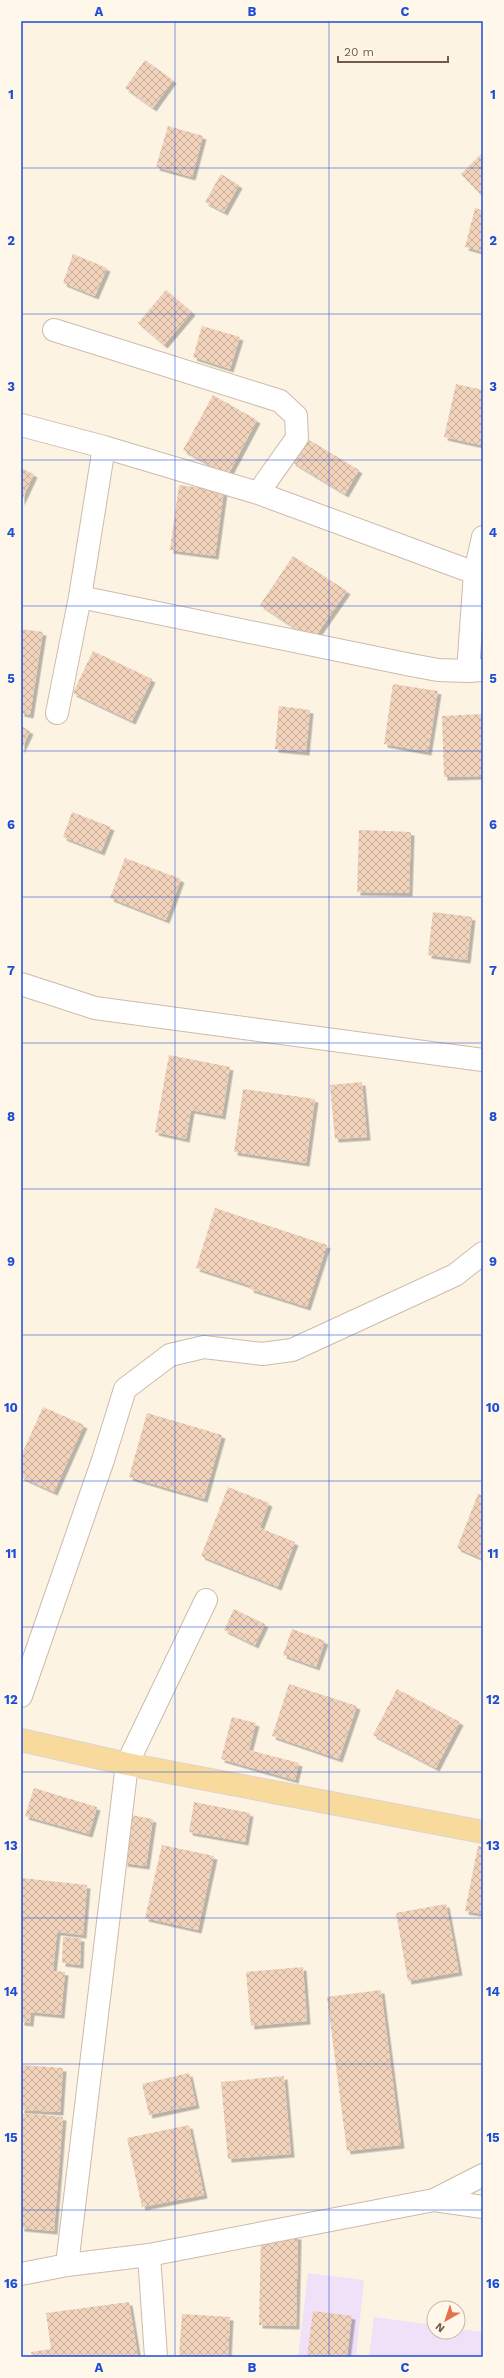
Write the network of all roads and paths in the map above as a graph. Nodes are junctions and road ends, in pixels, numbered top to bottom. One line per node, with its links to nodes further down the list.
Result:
1 (54, 330): 4 (street)
2 (21, 425): 3 (street)
3 (104, 447): 4 (street); 7 (street)
4 (258, 493): 6 (street)
5 (483, 537): 6 (street)
6 (476, 573): 8 (street)
7 (80, 597): 8 (street); 9 (street)
8 (476, 670)
9 (57, 713)
10 (21, 984): 11 (street)
11 (483, 1060)
12 (483, 1253): 14 (street)
13 (206, 1600): 16 (street)
14 (21, 1696)
15 (21, 1740): 16 (main road)
16 (127, 1764): 17 (main road); 22 (street)
17 (483, 1832)
18 (483, 2174): 19 (street)
19 (434, 2200): 20 (street); 21 (street)
20 (483, 2207)
21 (149, 2255): 22 (street); 24 (street)
22 (67, 2264): 23 (street)
23 (21, 2274)
24 (156, 2357)

